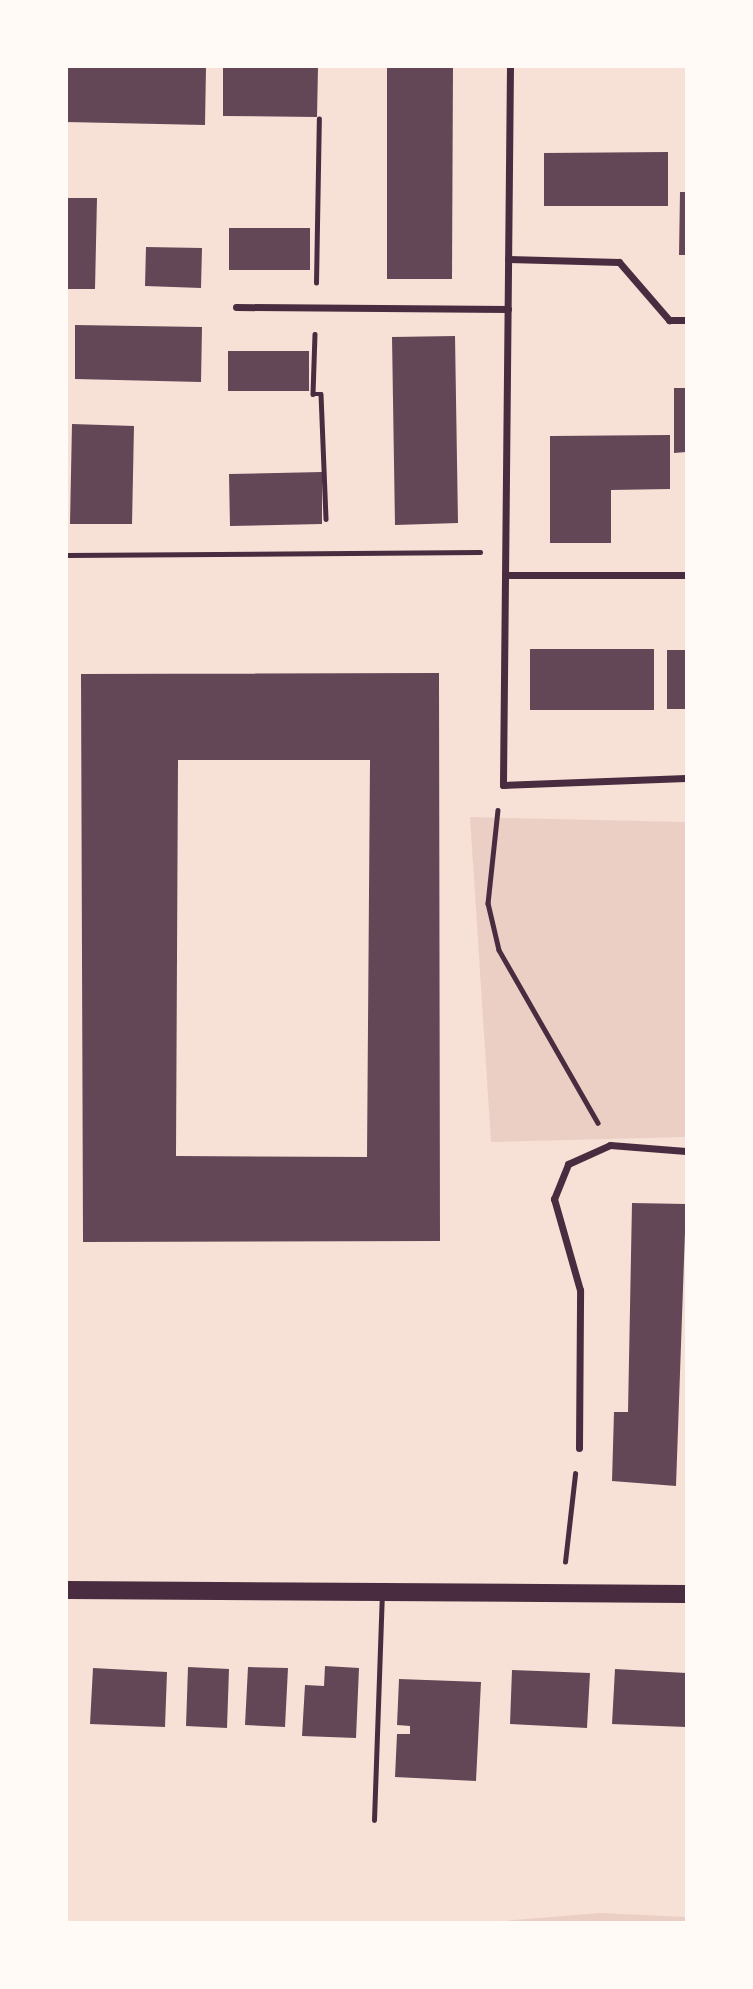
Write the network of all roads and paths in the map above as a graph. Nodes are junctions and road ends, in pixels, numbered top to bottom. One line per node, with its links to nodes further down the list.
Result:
1 (510, 66): 2 (street)
2 (509, 259): 4 (street); 5 (street)
3 (236, 307): 4 (street)
4 (508, 309): 6 (street)
5 (687, 320)
6 (505, 553): 7 (path); 8 (street)
7 (66, 555)
8 (505, 575): 9 (street); 11 (street)
9 (687, 575)
10 (687, 778): 11 (street)
11 (503, 785): 12 (path)
12 (610, 1145): 13 (street); 14 (street)
13 (687, 1151)
14 (579, 1448): 17 (path)
15 (66, 1590): 16 (main road)
16 (382, 1591): 17 (main road); 19 (lane)
17 (561, 1592): 18 (main road)
18 (687, 1594)
19 (374, 1820)

